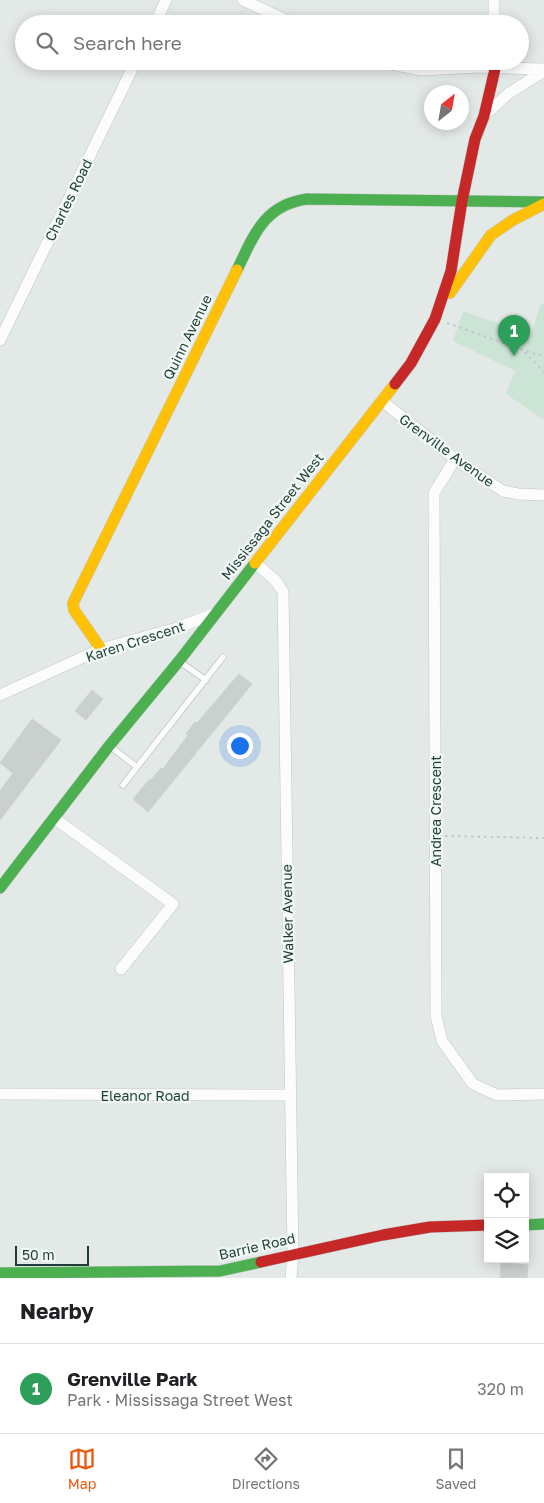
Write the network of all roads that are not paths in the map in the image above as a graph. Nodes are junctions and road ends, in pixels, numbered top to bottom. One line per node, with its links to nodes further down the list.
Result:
1 (166, 0): 4 (street)
2 (243, 0): 5 (street)
3 (494, 0): 6 (street)
4 (159, 15)
5 (275, 15)
6 (494, 15)
7 (529, 68): 10 (street)
8 (132, 70): 15 (street, Charles Road)
9 (494, 70): 11 (street, Mississaga Street West)
10 (544, 70): 11 (street)
11 (484, 116): 12 (street, Mississaga Street West)
12 (462, 201): 13 (street); 14 (street, Mississaga Street West); 21 (street, Quinn Avenue)
13 (544, 203): 14 (street)
14 (437, 315): 16 (street, Mississaga Street West)
15 (0, 340)
16 (382, 402): 17 (street, Grenville Avenue); 19 (street, Mississaga Street West)
17 (454, 459): 18 (street, Grenville Avenue); 33 (street, Andrea Crescent)
18 (544, 495)
19 (254, 562): 20 (street, Mississaga Street West); 34 (street, Walker Avenue)
20 (216, 613): 21 (street, Karen Crescent); 23 (street, Mississaga Street West)
21 (101, 649): 25 (street, Karen Crescent)
22 (223, 657): 24 (lane)
23 (179, 661): 24 (lane); 26 (street, Mississaga Street West)
24 (206, 680): 27 (lane)
25 (0, 694)
26 (109, 746): 27 (lane); 29 (street, Mississaga Street West)
27 (137, 768): 28 (lane)
28 (123, 785)
29 (54, 818): 30 (street, Mississaga Street West); 31 (street)
30 (0, 888)
31 (121, 969)
32 (0, 1094): 34 (street, Eleanor Road)
33 (544, 1094)
34 (290, 1095): 38 (street, Walker Avenue)
35 (529, 1224): 36 (street)
36 (544, 1224)
37 (484, 1225): 38 (street, Barrie Road)
38 (293, 1254): 40 (street, Barrie Road); 42 (street, Walker Avenue)
39 (0, 1273): 41 (street, Barrie Road)
40 (203, 1274): 41 (street, Barrie Road)
41 (95, 1275)
42 (291, 1278)

